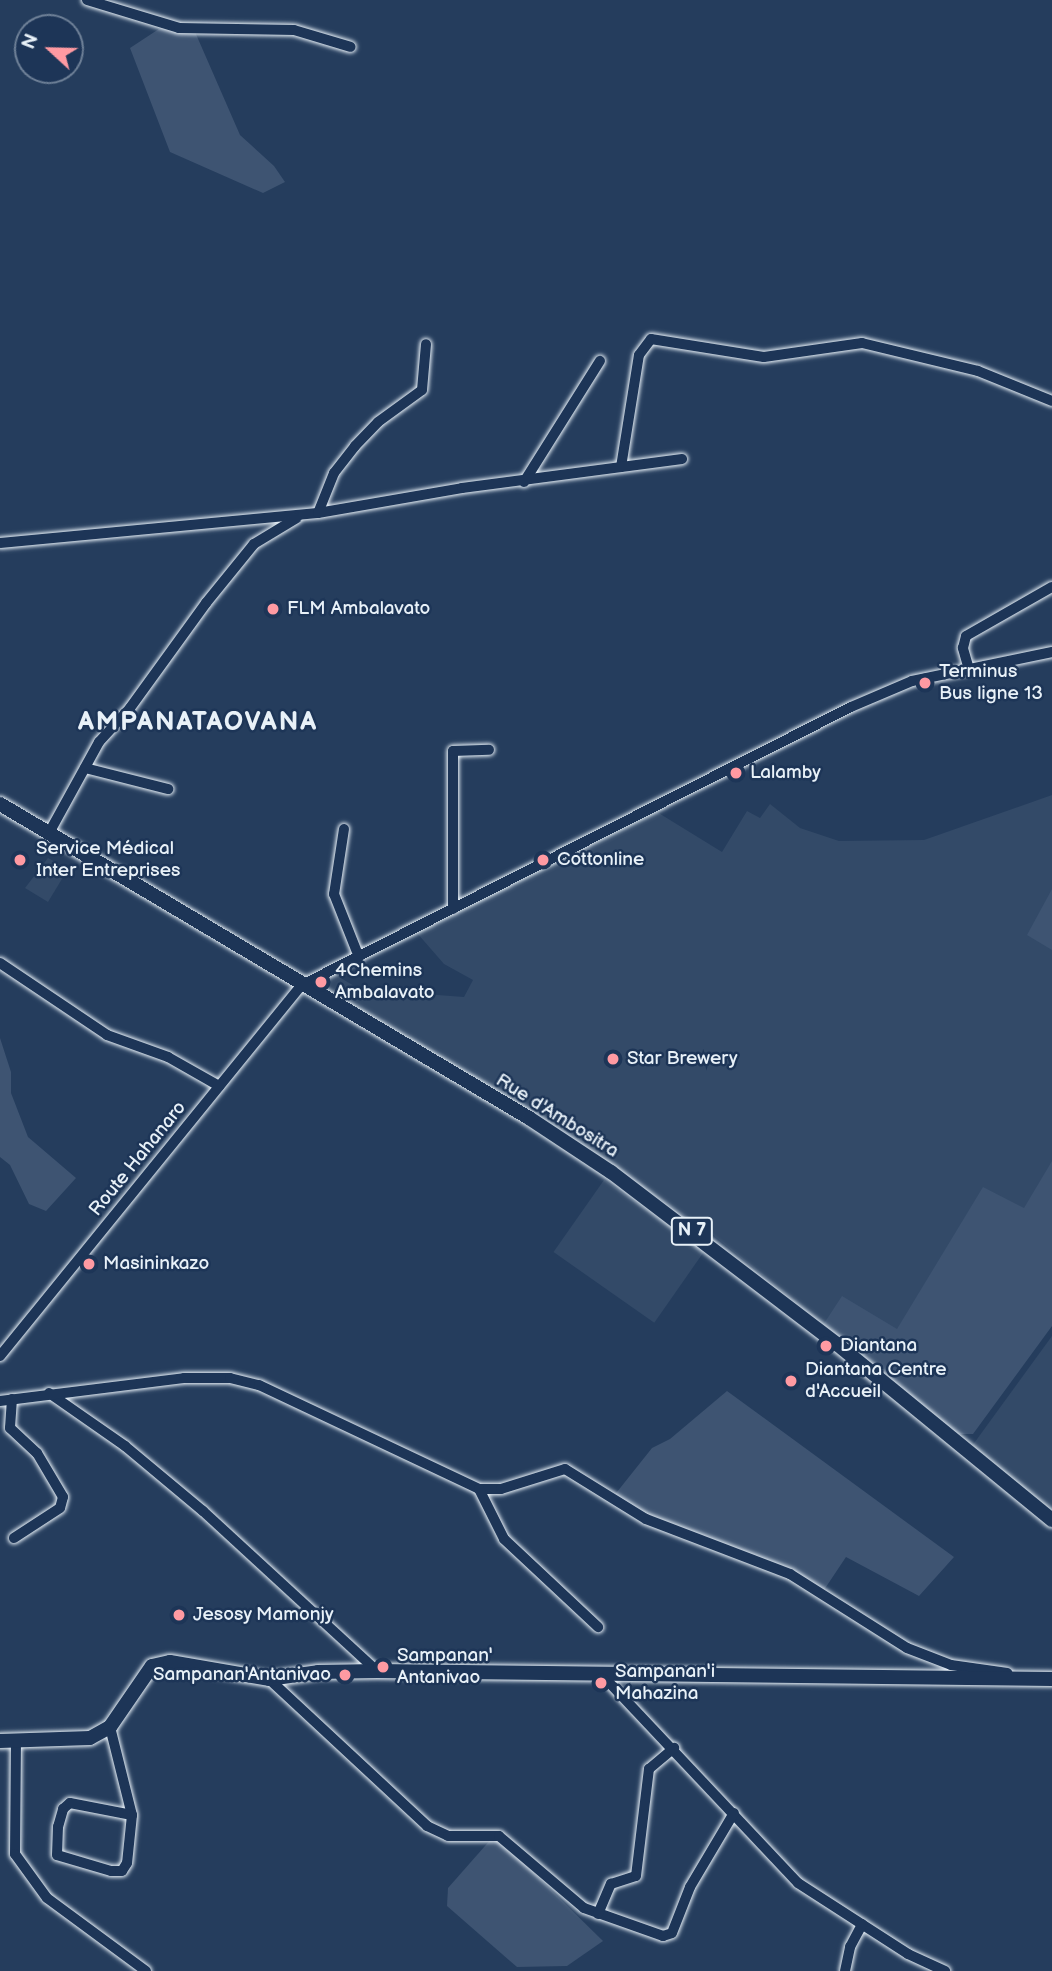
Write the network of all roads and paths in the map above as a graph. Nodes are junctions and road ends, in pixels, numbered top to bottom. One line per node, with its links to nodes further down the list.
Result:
1 (87, 0): 2 (street)
2 (351, 47)
3 (426, 344): 9 (street)
4 (600, 361): 8 (street)
5 (1052, 401): 7 (street)
6 (682, 459): 7 (street)
7 (621, 467): 8 (street)
8 (524, 482): 9 (street)
9 (318, 513): 10 (street)
10 (303, 514): 11 (street); 16 (street)
11 (0, 543)
12 (1052, 587): 14 (street)
13 (1052, 652): 14 (street)
14 (968, 666): 21 (street)
15 (489, 750): 21 (street)
16 (85, 768): 17 (street); 20 (street)
17 (168, 789)
18 (0, 804): 20 (main road, Rue d'Ambositra / N 7)
19 (344, 829): 22 (street)
20 (48, 833): 24 (main road, Rue d'Ambositra / N 7)
21 (453, 909): 22 (street)
22 (359, 957): 24 (street)
23 (0, 963): 25 (street)
24 (302, 985): 25 (street, Route Hahanaro); 30 (main road, Rue d'Ambositra / N 7)
25 (219, 1086): 26 (street, Route Hahanaro)
26 (0, 1356)
27 (49, 1393): 28 (street); 29 (street); 33 (street)
28 (6, 1400): 31 (street)
29 (479, 1489): 32 (street); 36 (street)
30 (1052, 1520)
31 (14, 1538)
32 (598, 1627)
33 (377, 1671): 34 (main road); 35 (main road)
34 (603, 1676): 36 (main road); 40 (street)
35 (269, 1679): 37 (main road); 43 (street)
36 (1046, 1679)
37 (110, 1727): 38 (main road); 42 (street)
38 (16, 1740): 39 (main road); 45 (street)
39 (0, 1741)
40 (674, 1748): 41 (street); 43 (street)
41 (734, 1813): 43 (street); 44 (street)
42 (132, 1815): 42 (street)
43 (598, 1914)
44 (862, 1924): 46 (street); 47 (street)
45 (146, 1971)
46 (845, 1971)
47 (945, 1971)

